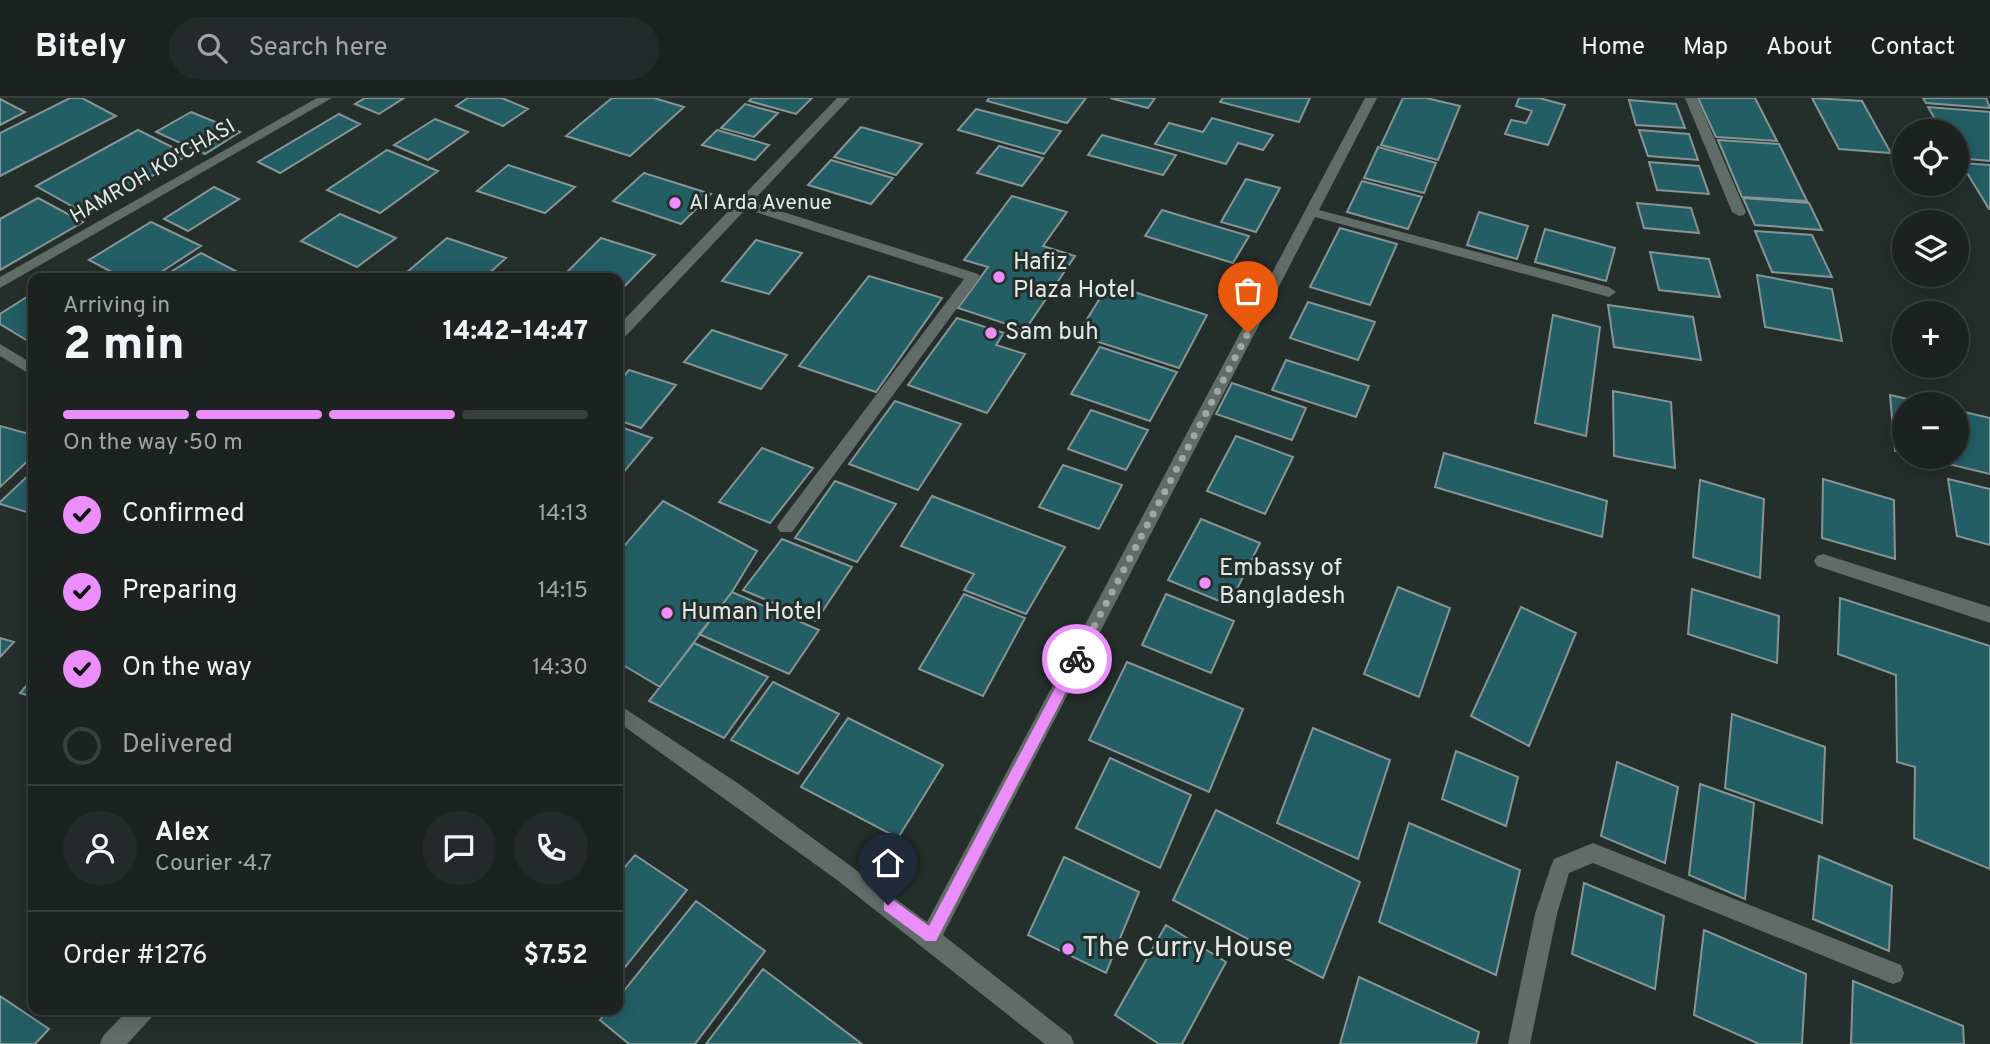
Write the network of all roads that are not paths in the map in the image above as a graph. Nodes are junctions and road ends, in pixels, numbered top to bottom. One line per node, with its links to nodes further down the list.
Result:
1 (326, 98): 8 (street, HAMROH KO'CHASI)
2 (844, 98): 5 (street)
3 (1371, 98): 6 (street)
4 (1691, 98): 7 (street)
5 (741, 203): 10 (street); 13 (street)
6 (1311, 212): 9 (street); 17 (street)
7 (1739, 212)
8 (0, 283)
9 (1609, 292)
10 (623, 330)
11 (0, 349): 12 (street)
12 (28, 368)
13 (786, 527)
14 (1823, 561): 15 (street)
15 (1990, 615)
16 (623, 715): 17 (street)
17 (931, 936): 21 (street)
18 (1893, 973): 22 (street)
19 (138, 1015): 20 (street)
20 (111, 1044)
21 (1063, 1044)
22 (1519, 1044)

